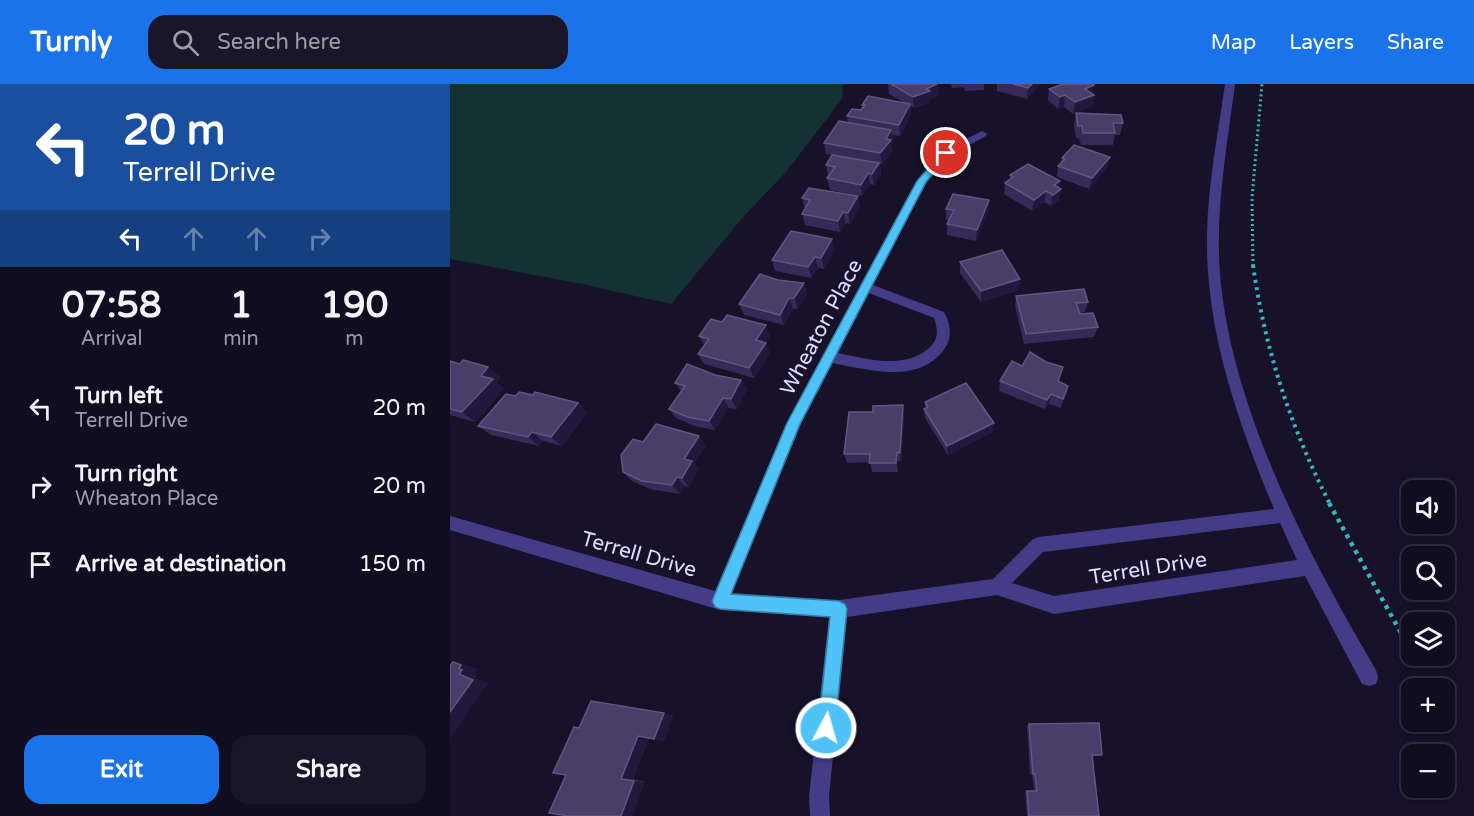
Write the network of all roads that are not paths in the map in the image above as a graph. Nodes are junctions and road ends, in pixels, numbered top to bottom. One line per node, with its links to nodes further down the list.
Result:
1 (1230, 84): 5 (street)
2 (982, 134): 3 (street, Wheaton Place)
3 (866, 286): 4 (street, Wheaton Place); 4 (street)
4 (829, 357): 9 (street, Wheaton Place)
5 (1284, 515): 7 (street); 8 (street, Terrell Drive)
6 (450, 523): 9 (street, Terrell Drive)
7 (1308, 567): 8 (street, Terrell Drive); 11 (street)
8 (997, 587): 10 (street, Terrell Drive)
9 (720, 601): 10 (street, Terrell Drive)
10 (839, 609): 12 (street)
11 (1369, 677)
12 (820, 816)

